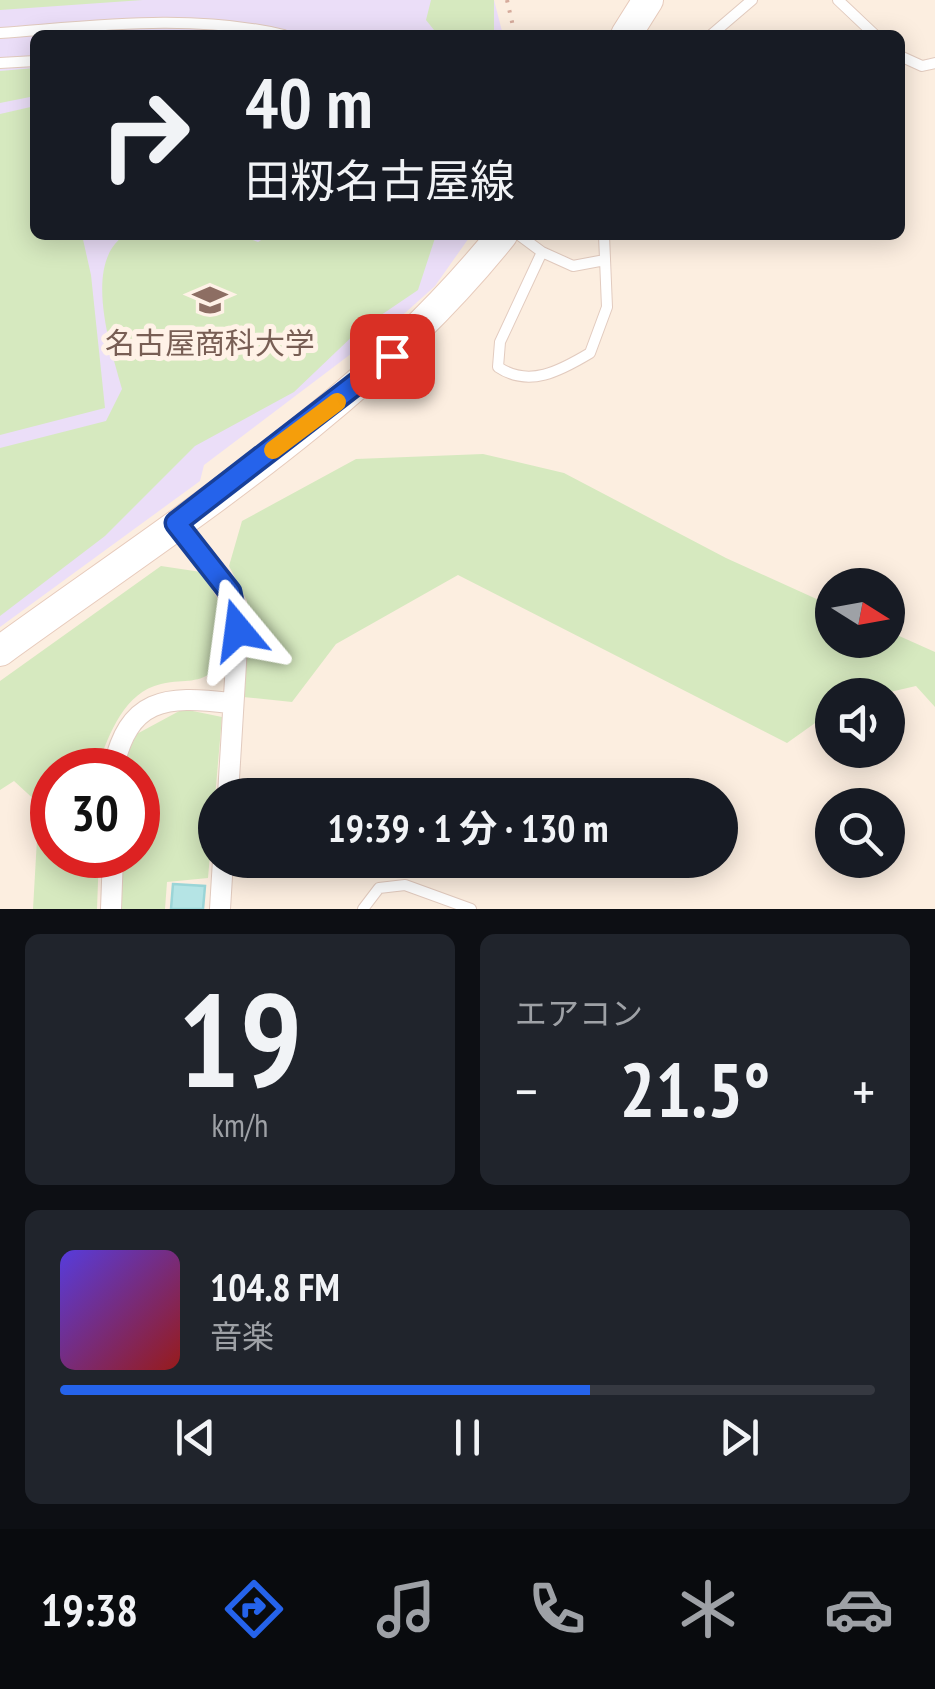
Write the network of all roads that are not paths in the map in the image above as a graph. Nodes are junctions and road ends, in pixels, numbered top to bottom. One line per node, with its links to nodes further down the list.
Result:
1 (648, 0): 6 (main road)
2 (752, 0): 7 (lane)
3 (838, 0): 8 (lane)
4 (42, 30): 5 (lane)
5 (256, 30)
6 (629, 30)
7 (717, 30)
8 (870, 30)
9 (30, 31): 10 (lane)
10 (0, 33)
11 (905, 58): 14 (lane)
12 (30, 60): 13 (lane)
13 (0, 63)
14 (935, 63)
15 (498, 240): 20 (main road)
16 (526, 240): 18 (lane)
17 (604, 240): 19 (lane)
18 (542, 252): 19 (lane); 19 (lane)
19 (605, 260)
20 (176, 523): 21 (main road); 22 (street)
21 (0, 651)
22 (230, 702): 23 (street); 24 (street)
23 (121, 748)
24 (228, 778)
25 (113, 878): 27 (street)
26 (222, 878): 28 (street)
27 (112, 909)
28 (220, 909)
29 (363, 909): 30 (lane)
30 (471, 909)

